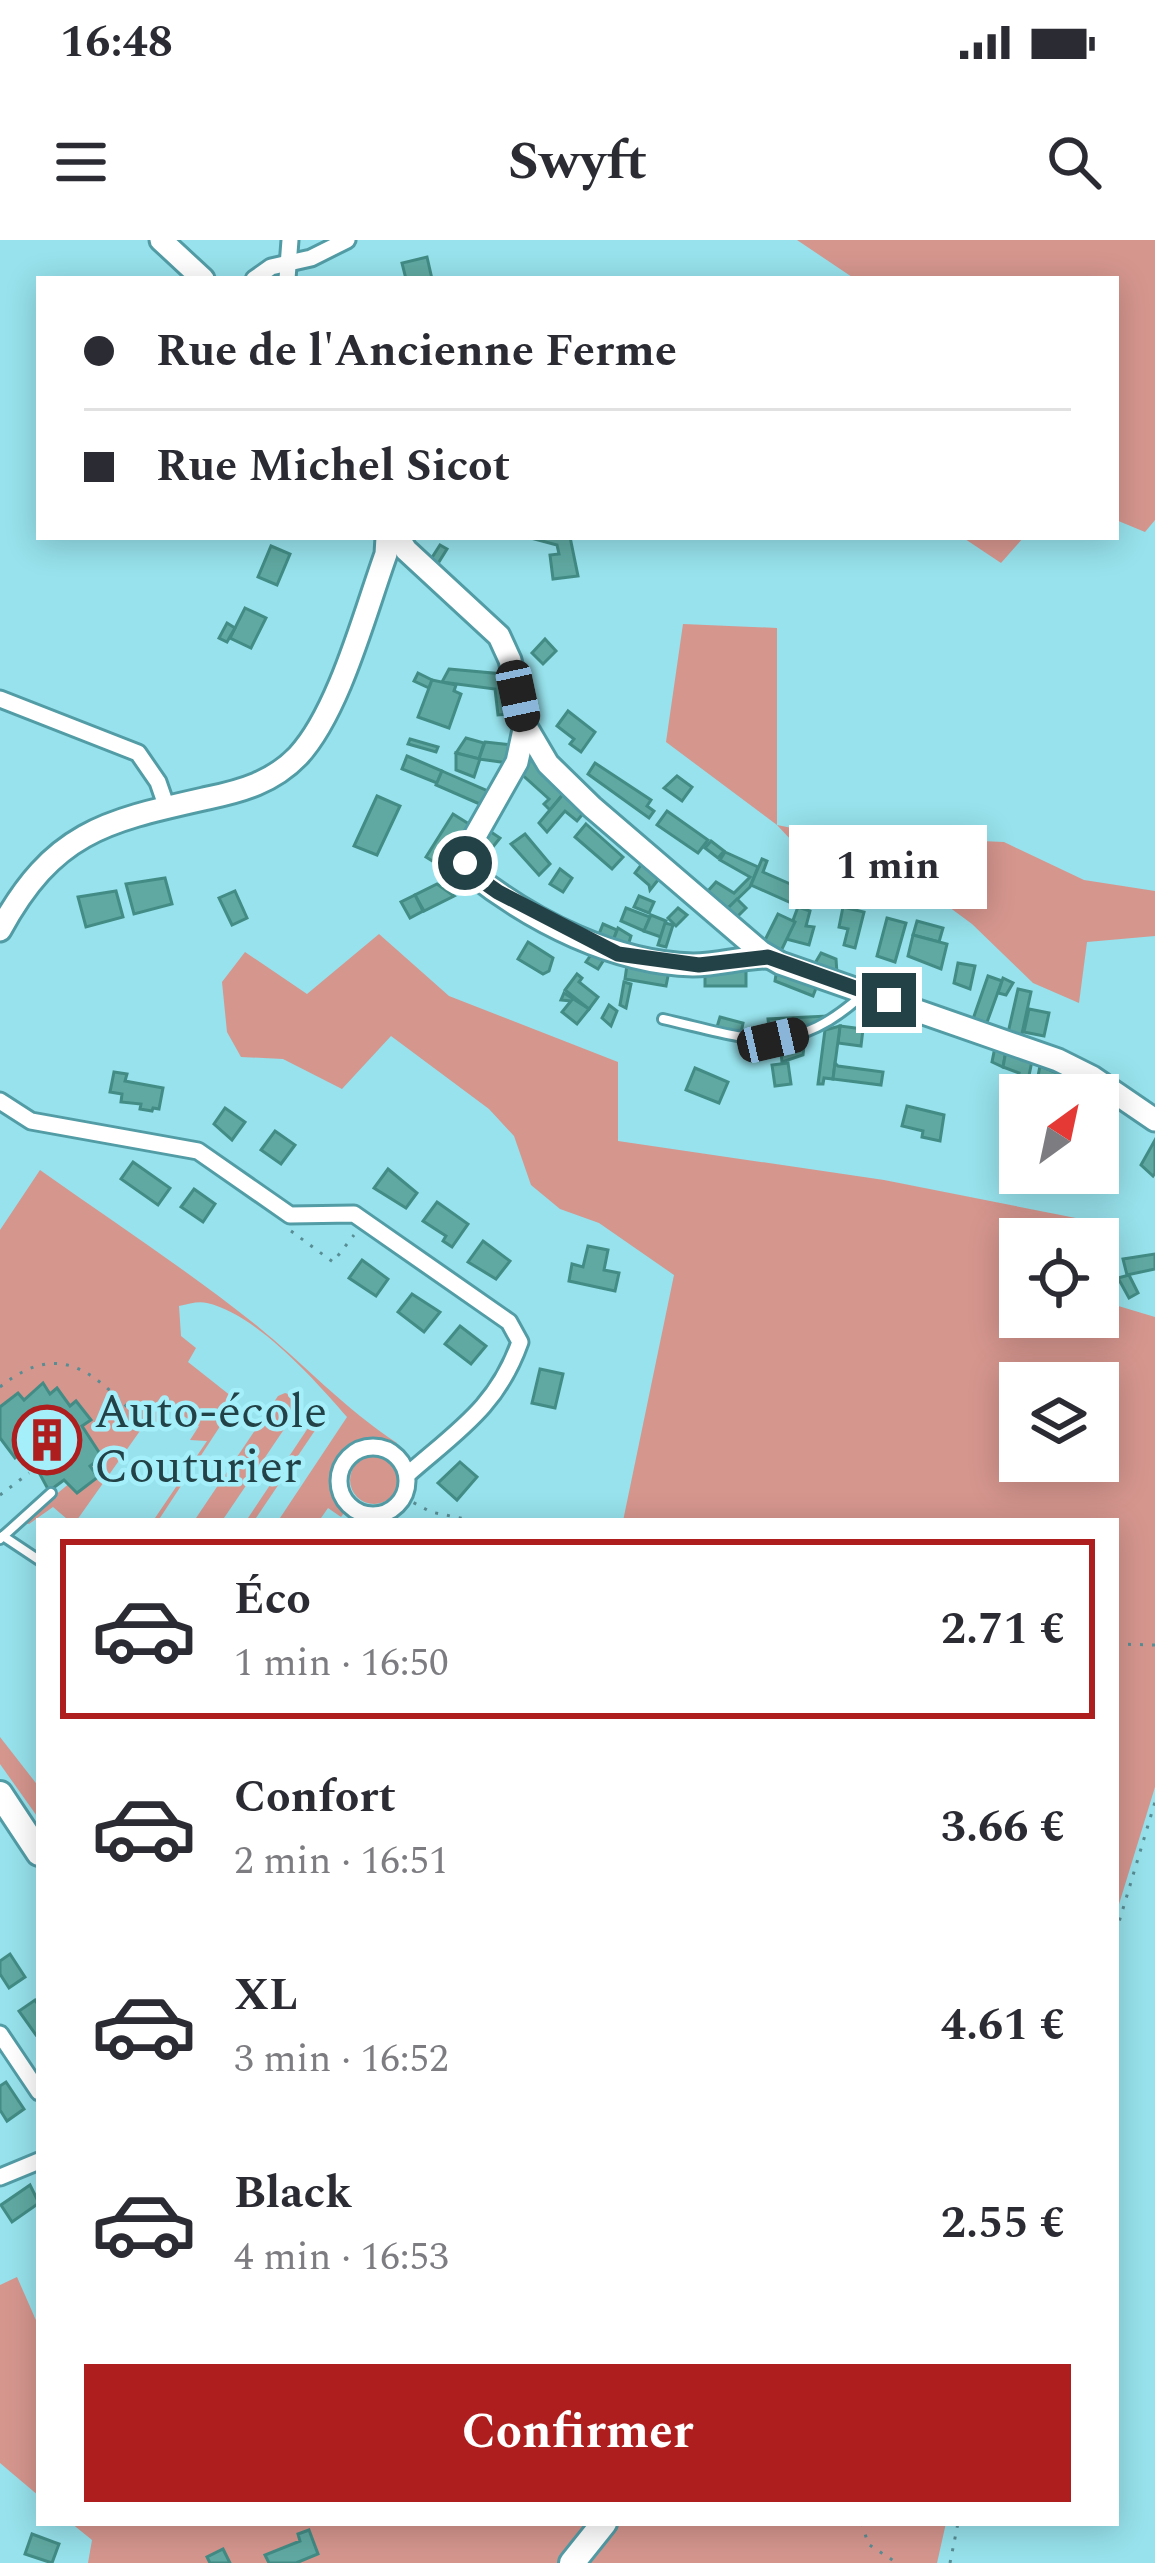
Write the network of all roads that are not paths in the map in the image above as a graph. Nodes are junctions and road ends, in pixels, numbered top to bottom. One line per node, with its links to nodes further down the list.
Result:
1 (161, 240): 5 (street)
2 (290, 240): 4 (street)
3 (347, 240): 4 (street)
4 (288, 271): 6 (street)
5 (199, 276)
6 (258, 276)
7 (393, 551): 9 (street); 10 (street)
8 (0, 699): 10 (street)
9 (525, 725): 12 (street); 12 (street)
10 (167, 808): 11 (street)
11 (0, 930)
12 (768, 957): 13 (street)
13 (866, 992): 14 (lane); 16 (street)
14 (663, 1018)
15 (0, 1101): 17 (street)
16 (1155, 1120)
17 (406, 1475): 17 (street)
18 (52, 1493): 19 (lane)
19 (1, 1537): 20 (lane)
20 (36, 1558)
21 (0, 1795): 22 (main road)
22 (36, 1849)
23 (0, 2034): 24 (street)
24 (36, 2088)
25 (36, 2162): 26 (street)
26 (0, 2177)
27 (602, 2526): 28 (main road)
28 (572, 2563)

